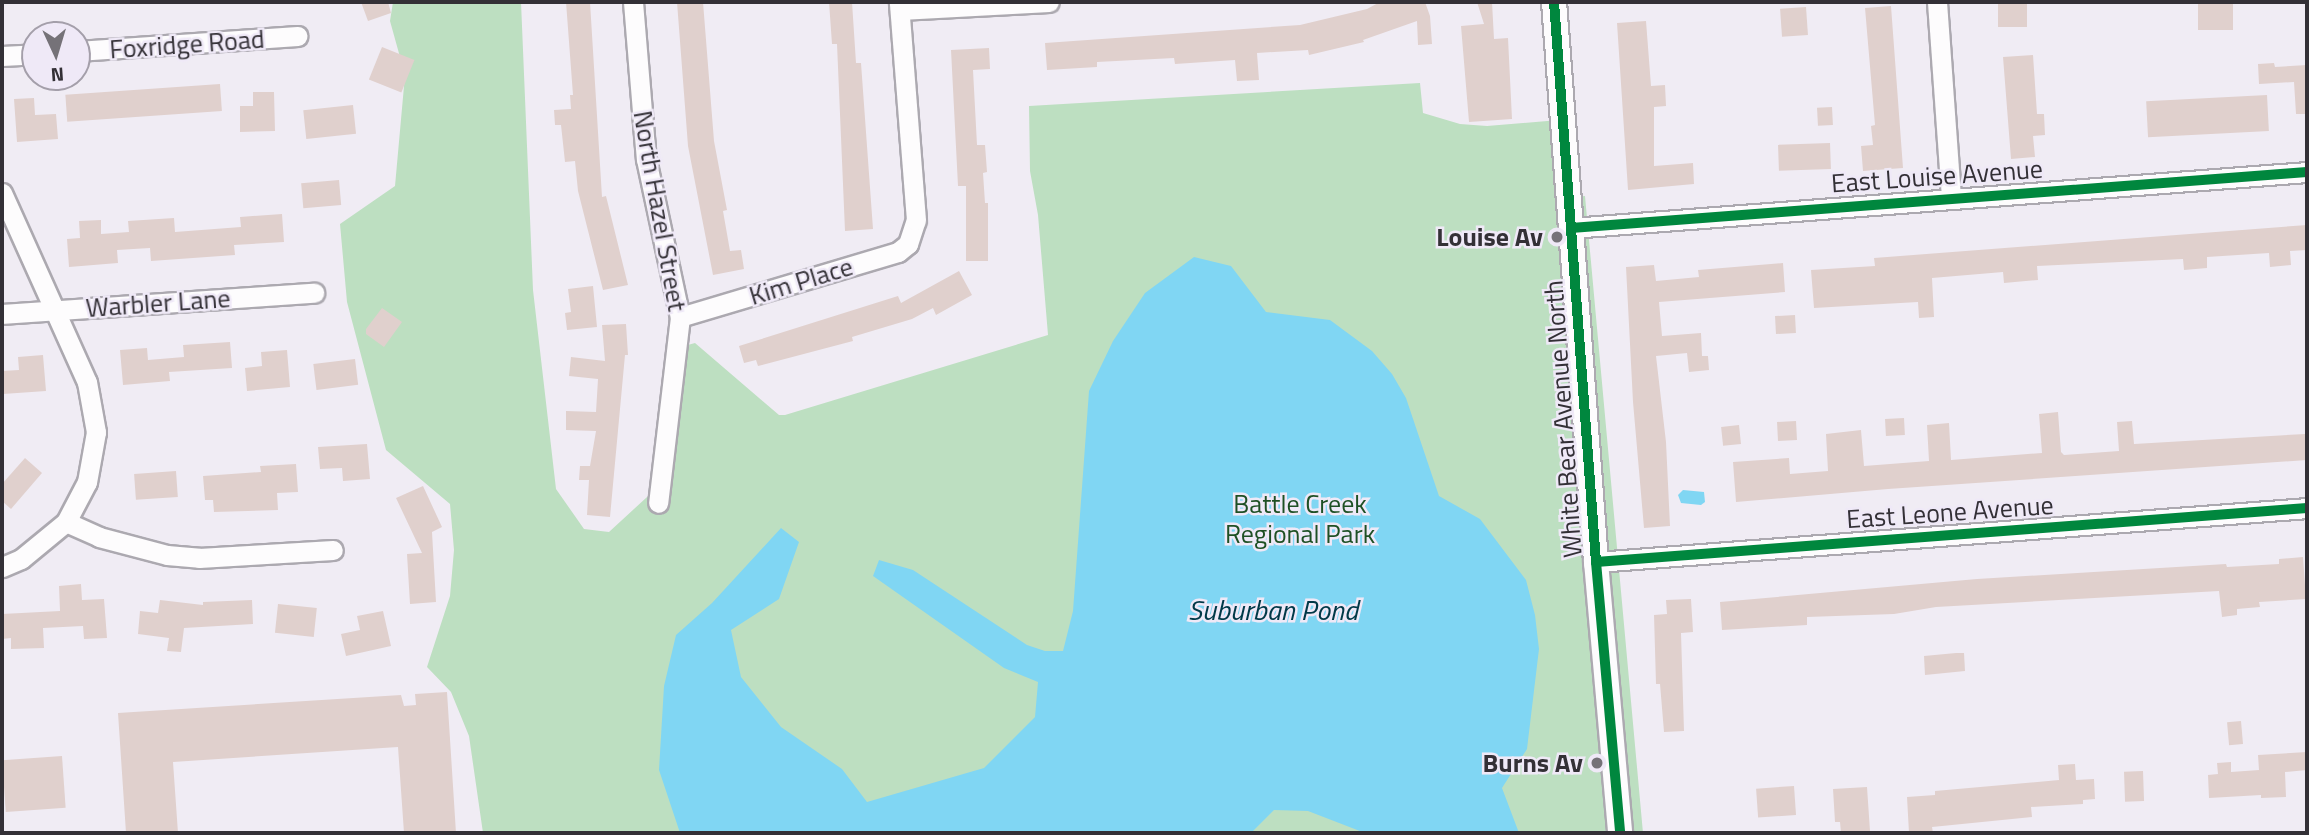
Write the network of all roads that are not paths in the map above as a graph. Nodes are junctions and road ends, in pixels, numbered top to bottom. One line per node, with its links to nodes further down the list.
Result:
1 (633, 2): 17 (street, North Hazel Street)
2 (1049, 2): 5 (street)
3 (1554, 2): 13 (street, White Bear Avenue North)
4 (1937, 2): 12 (street)
5 (899, 6): 17 (street, Kim Place)
6 (297, 36): 7 (street, Foxridge Road)
7 (91, 50)
8 (21, 55): 9 (street)
9 (2, 56)
10 (2307, 172): 12 (street, East Louise Avenue)
11 (2, 193): 15 (street)
12 (1951, 198): 13 (street, East Louise Avenue)
13 (1571, 228): 22 (street, White Bear Avenue North)
14 (314, 293): 15 (street, Warbler Lane)
15 (55, 310): 16 (street, Warbler Lane); 20 (street)
16 (2, 314)
17 (680, 317): 18 (street, North Hazel Street)
18 (658, 503)
19 (2307, 508): 22 (street, East Leone Avenue)
20 (65, 522): 21 (street); 23 (street)
21 (333, 550)
22 (1596, 562): 24 (street, White Bear Avenue North)
23 (2, 567)
24 (1620, 833)

